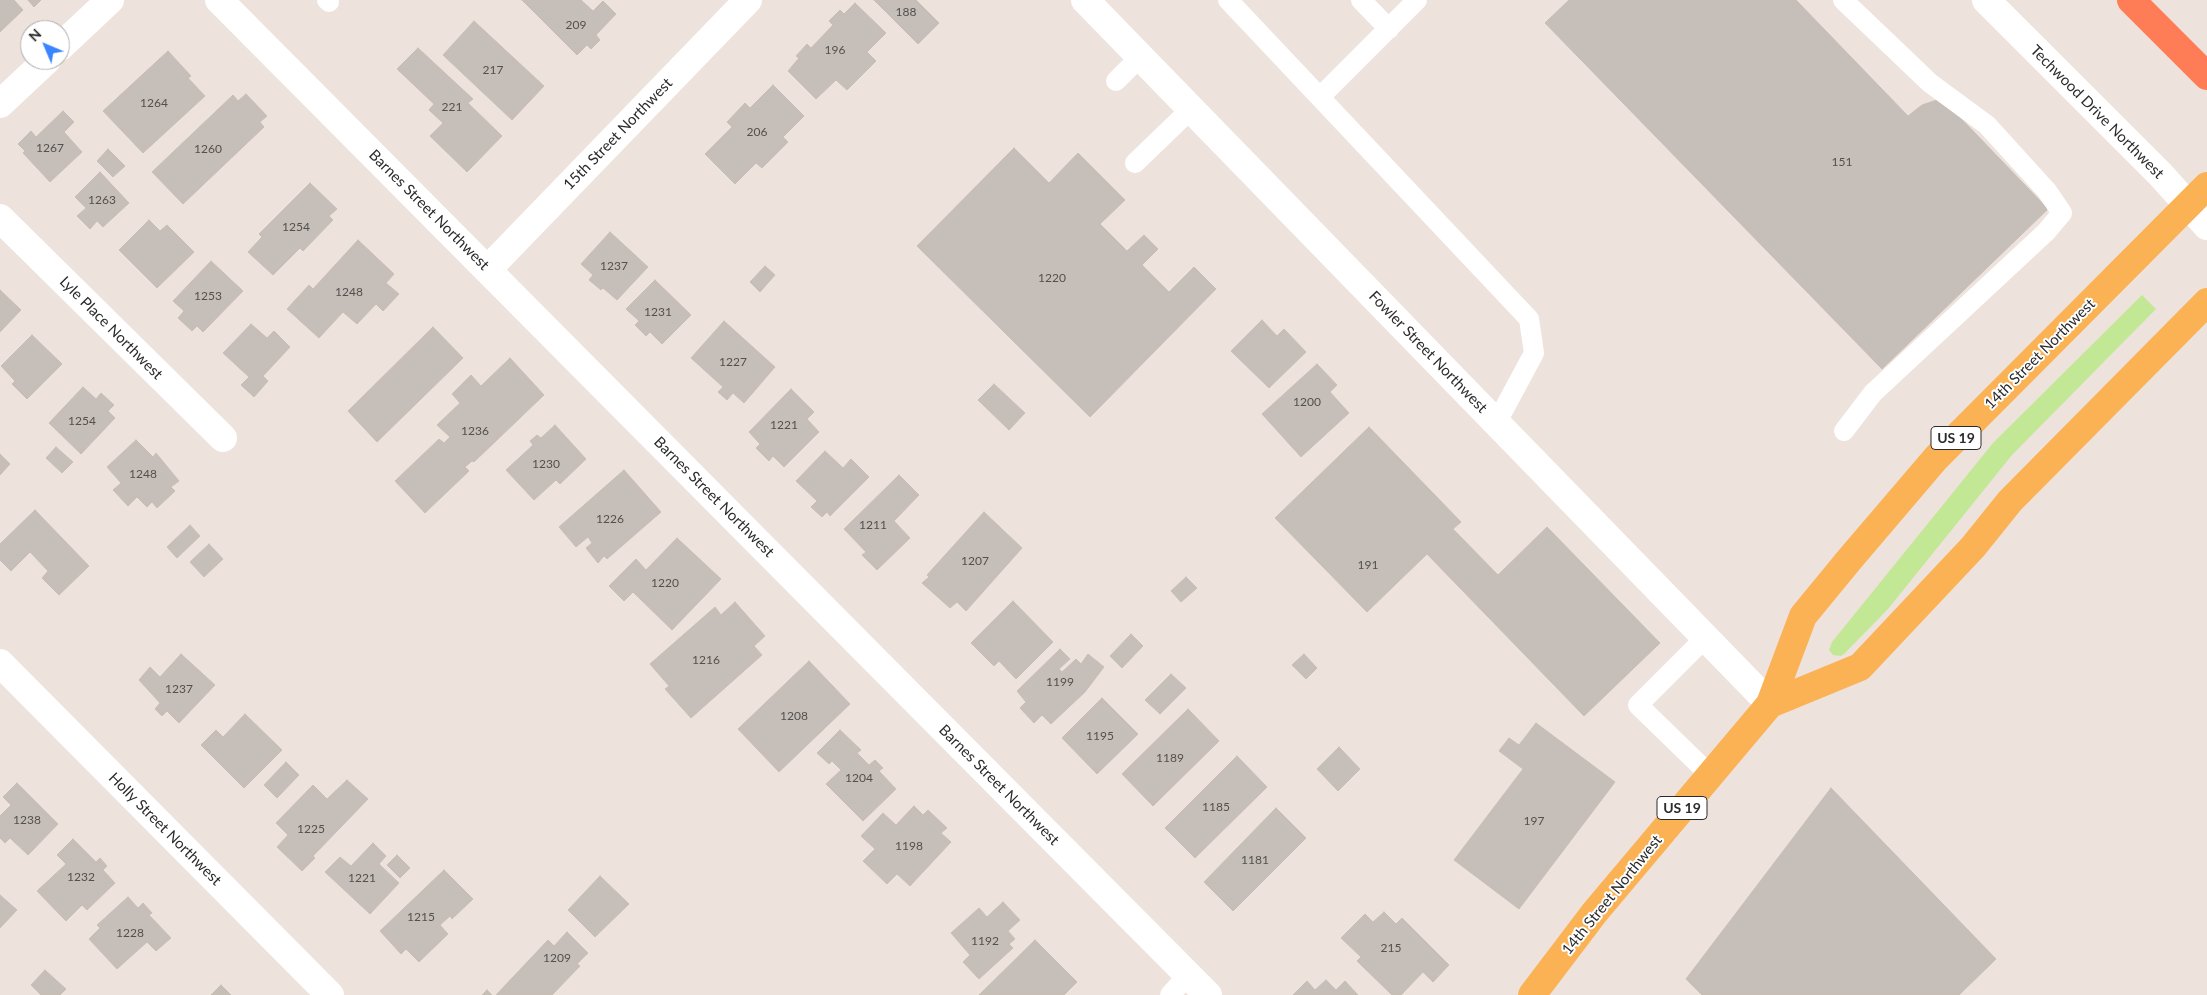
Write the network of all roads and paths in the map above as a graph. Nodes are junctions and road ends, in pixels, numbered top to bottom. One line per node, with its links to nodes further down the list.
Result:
1 (110, 0): 12 (street)
2 (219, 0): 25 (street, Barnes Street Northwest)
3 (748, 0): 25 (street, 15th Street Northwest)
4 (1085, 0): 13 (street, Fowler Street Northwest)
5 (1228, 0): 17 (lane)
6 (1361, 0): 11 (lane)
7 (1417, 0): 11 (lane)
8 (1843, 0): 28 (lane)
9 (1986, 0): 22 (street, Techwood Drive Northwest)
10 (2131, 0): 15 (highway)
11 (1389, 29): 17 (lane)
12 (70, 38)
13 (1140, 57): 16 (lane); 19 (street, Fowler Street Northwest)
14 (36, 70): 18 (street)
15 (2207, 76)
16 (1116, 81)
17 (1321, 96): 27 (lane)
18 (0, 104)
19 (1191, 108): 20 (lane); 27 (street, Fowler Street Northwest)
20 (1135, 163)
21 (2207, 186): 22 (main road, 14th Street Northwest / US 19)
22 (2188, 205): 24 (street, Techwood Drive Northwest); 32 (main road, 14th Street Northwest / US 19)
23 (0, 218): 29 (street, Lyle Place Northwest)
24 (2207, 226)
25 (488, 269): 34 (street, Barnes Street Northwest)
26 (2207, 302): 32 (main road, 14th Street Northwest / US 19)
27 (1497, 422): 30 (street, Fowler Street Northwest)
28 (1844, 431)
29 (223, 438)
30 (1706, 637): 32 (street, Fowler Street Northwest); 33 (lane)
31 (0, 663): 35 (street, Holly Street Northwest)
32 (1770, 704): 33 (main road, 14th Street Northwest / US 19)
33 (1710, 775): 38 (main road, 14th Street Northwest / US 19)
34 (1188, 975): 36 (lane); 37 (street, Barnes Street Northwest)
35 (330, 995)
36 (1170, 995)
37 (1208, 995)
38 (1532, 995)

